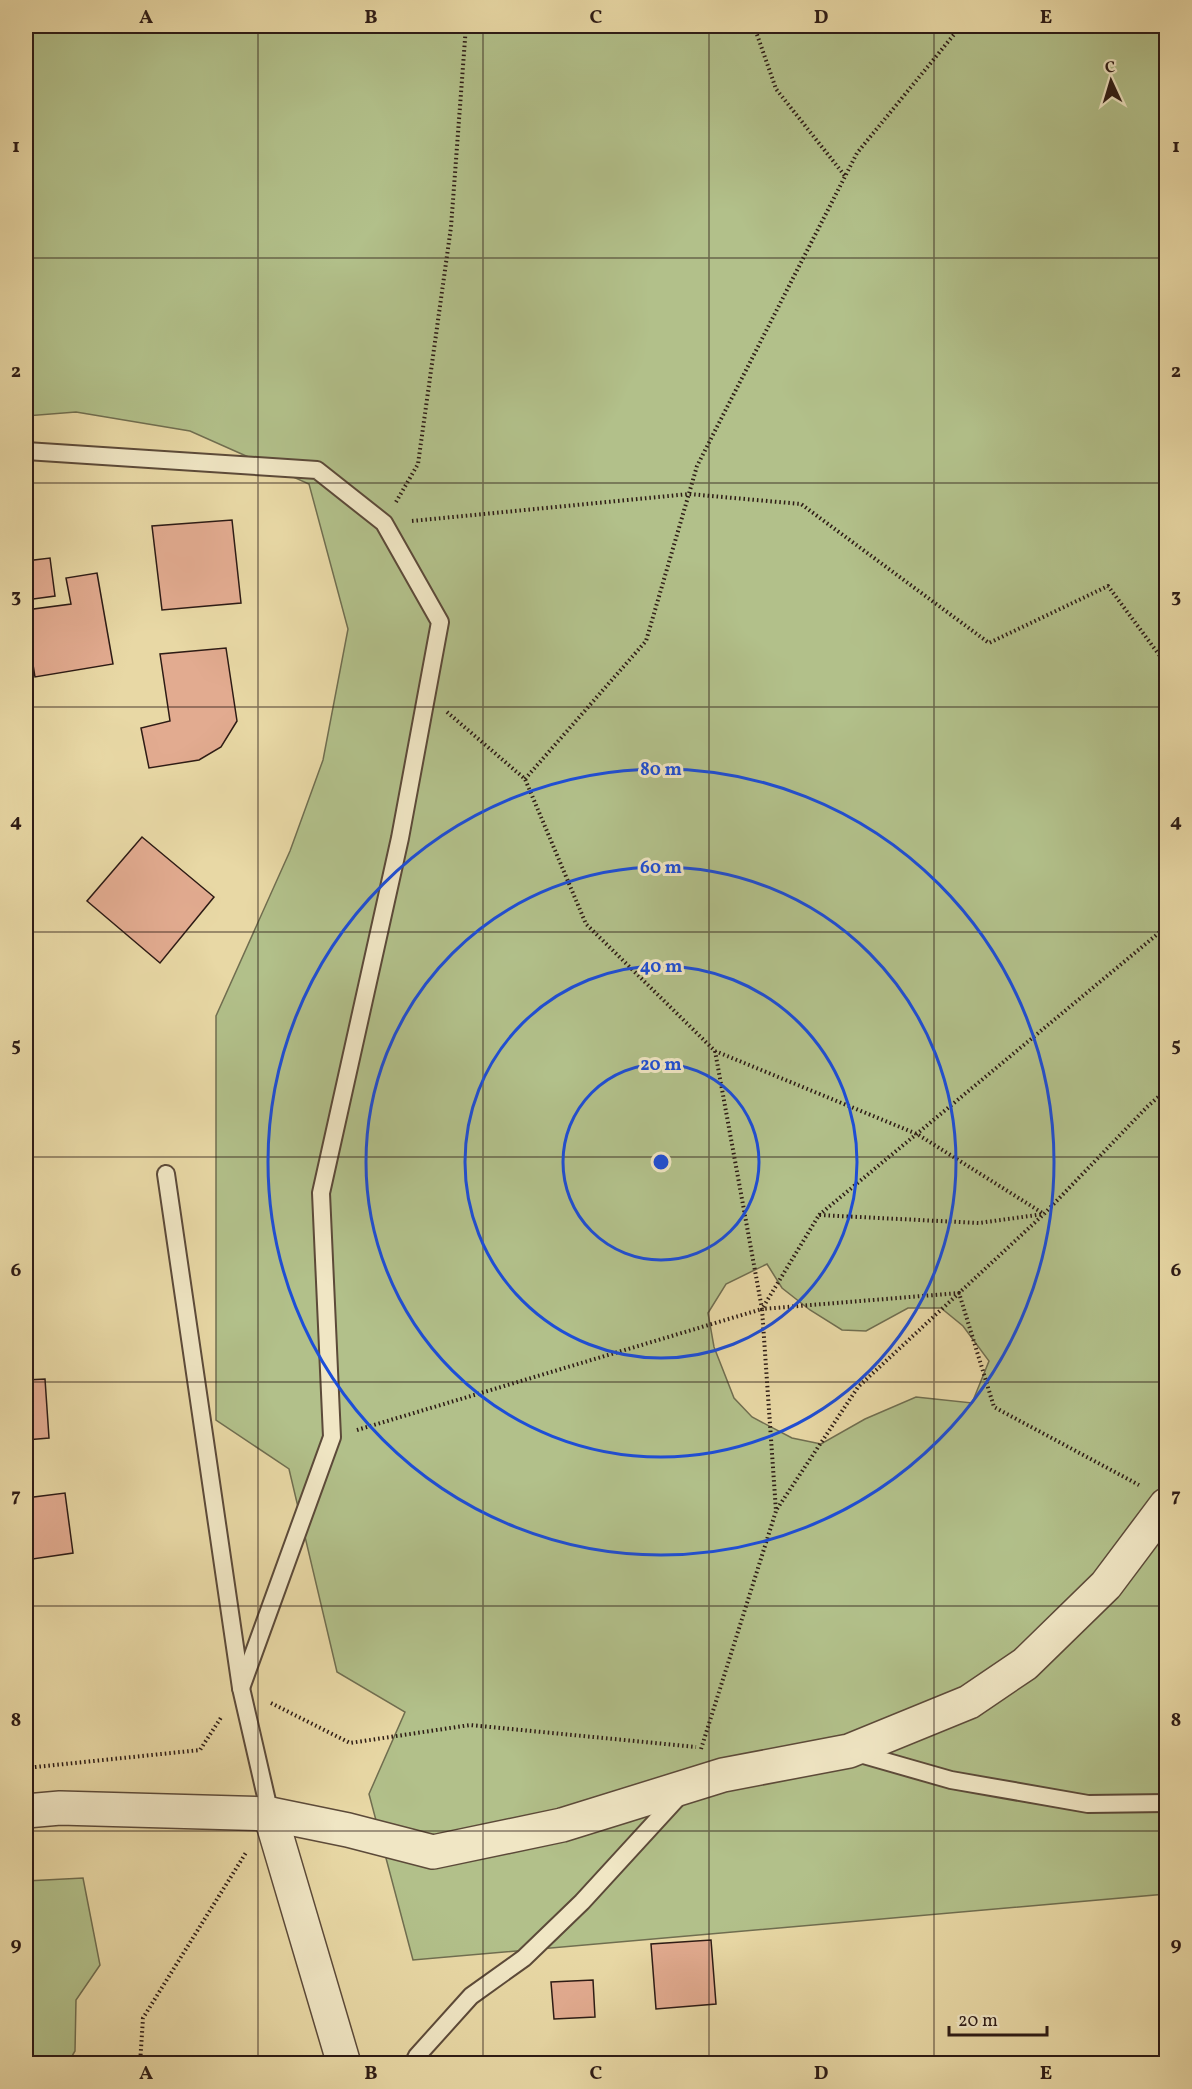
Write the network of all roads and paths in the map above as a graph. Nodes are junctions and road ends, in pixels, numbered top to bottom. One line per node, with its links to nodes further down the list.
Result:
1 (466, 26): 7 (path)
2 (754, 26): 4 (path)
3 (962, 26): 4 (path)
4 (845, 177): 6 (path)
5 (26, 451): 7 (lane)
6 (689, 494): 7 (path); 8 (path); 10 (path)
7 (384, 523): 9 (lane)
8 (1167, 664)
9 (427, 695): 10 (path); 20 (lane)
10 (525, 779): 12 (path)
11 (1167, 927): 14 (path)
12 (715, 1051): 14 (path); 19 (path)
13 (1167, 1090): 16 (path)
14 (917, 1134): 16 (path); 17 (path)
15 (166, 1174): 23 (lane)
16 (1044, 1214): 17 (path); 18 (path)
17 (819, 1215): 19 (path)
18 (959, 1293): 19 (path); 21 (path); 22 (path)
19 (762, 1308): 20 (path); 22 (path)
20 (332, 1437): 23 (lane)
21 (1156, 1497): 24 (street)
22 (776, 1511): 23 (path)
23 (241, 1688): 25 (path); 29 (lane)
24 (849, 1751): 26 (street); 27 (lane)
25 (26, 1768)
26 (686, 1788): 29 (street); 32 (lane)
27 (1167, 1803)
28 (26, 1811): 29 (street)
29 (270, 1814): 30 (path); 31 (street)
30 (140, 2064)
31 (344, 2064)
32 (413, 2064)

